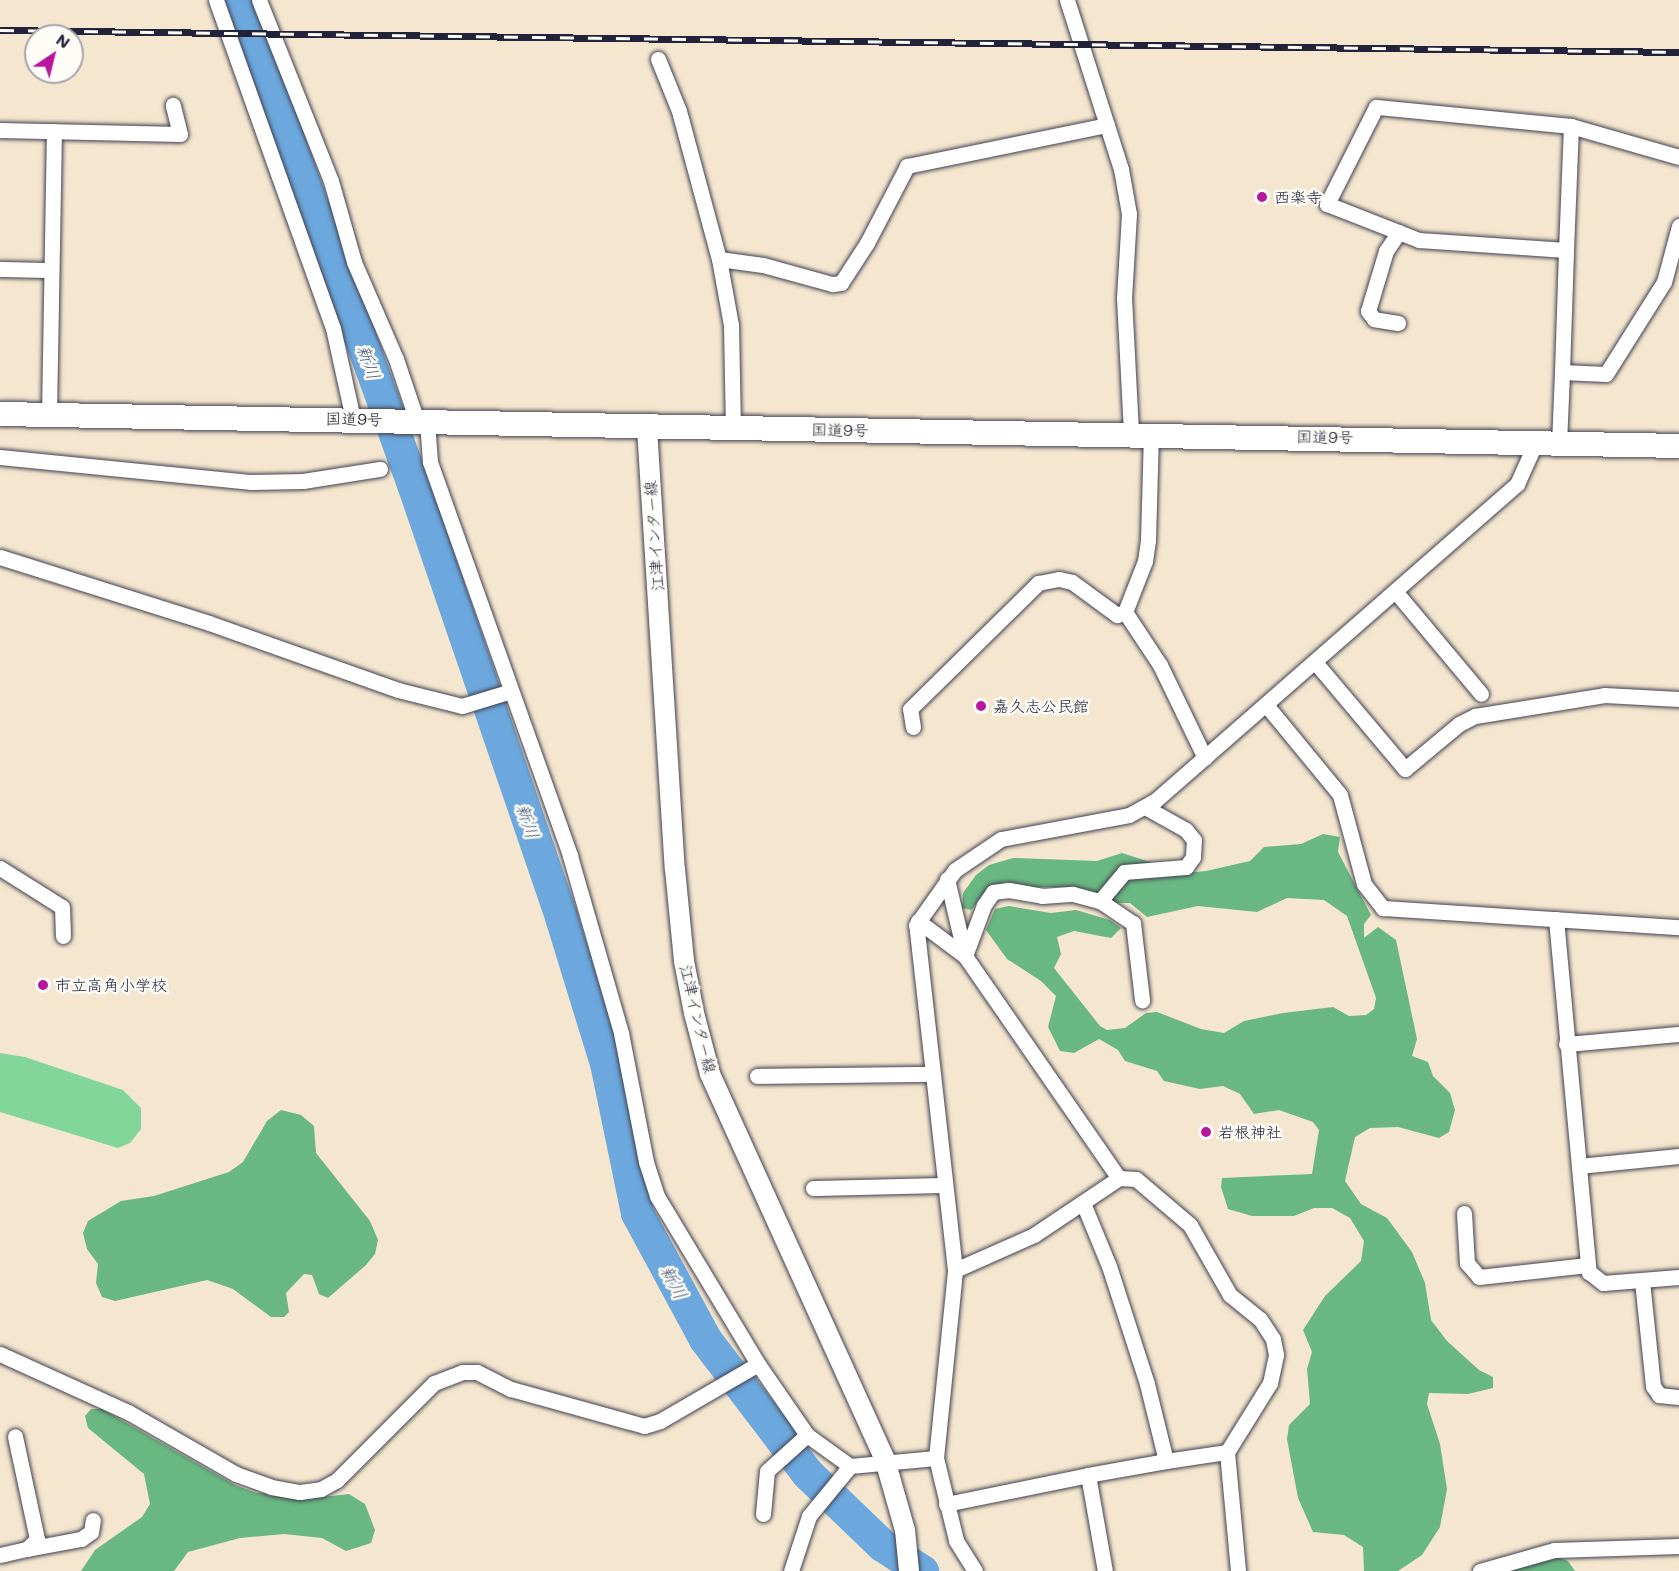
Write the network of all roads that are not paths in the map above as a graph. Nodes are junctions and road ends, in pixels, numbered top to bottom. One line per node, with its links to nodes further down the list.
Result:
1 (216, 0): 21 (street)
2 (259, 0): 22 (street)
3 (1067, 0): 6 (street)
4 (658, 59): 14 (street)
5 (173, 105): 9 (street)
6 (1107, 125): 14 (street); 25 (street)
7 (1571, 126): 10 (street); 12 (street); 13 (street)
8 (0, 130): 9 (street)
9 (54, 131): 16 (street)
10 (1679, 157)
11 (1679, 226): 18 (street)
12 (1399, 232): 13 (street); 17 (street)
13 (1566, 250): 18 (street)
14 (719, 260): 24 (street)
15 (0, 269): 16 (street)
16 (49, 270): 20 (street)
17 (1398, 323)
18 (1562, 372): 26 (street)
19 (0, 414): 20 (highway, 国道9号)
20 (49, 415): 21 (highway, 国道9号)
21 (359, 419): 22 (highway, 国道9号)
22 (418, 421): 23 (highway, 国道9号); 34 (street)
23 (647, 428): 24 (highway, 国道9号); 72 (main road, 江津インター線)
24 (733, 429): 25 (highway, 国道9号)
25 (1141, 433): 26 (highway, 国道9号); 32 (street)
26 (1547, 444): 27 (highway, 国道9号); 31 (street)
27 (1679, 446)
28 (0, 457): 29 (street)
29 (380, 469)
30 (0, 557): 34 (street)
31 (1395, 591): 33 (street); 35 (street)
32 (1125, 612): 38 (street); 39 (street)
33 (1315, 662): 36 (street); 37 (street)
34 (507, 692): 66 (street)
35 (1481, 694)
36 (1679, 699)
37 (1267, 706): 39 (street); 44 (street)
38 (913, 727)
39 (1205, 758): 40 (street)
40 (1145, 807): 42 (street); 43 (street)
41 (0, 868): 47 (street)
42 (947, 879): 45 (street); 48 (street)
43 (1100, 901): 48 (street); 49 (street)
44 (1556, 919): 46 (street); 51 (street)
45 (918, 921): 48 (street); 52 (street)
46 (1679, 927)
47 (63, 936)
48 (965, 956): 56 (street)
49 (1142, 1000)
50 (1679, 1034): 51 (street)
51 (1566, 1044): 55 (street)
52 (930, 1074): 53 (street); 57 (street)
53 (757, 1076)
54 (1679, 1156): 55 (street)
55 (1579, 1166): 61 (street)
56 (1119, 1178): 59 (street); 70 (street)
57 (945, 1185): 58 (street); 62 (street)
58 (813, 1188)
59 (1083, 1203): 62 (street); 73 (street)
60 (1464, 1213): 61 (street)
61 (1587, 1265): 64 (street)
62 (955, 1270): 71 (street)
63 (1679, 1277): 64 (street)
64 (1642, 1281): 67 (street)
65 (0, 1354): 66 (street)
66 (755, 1365): 69 (street)
67 (1679, 1396)
68 (15, 1436): 80 (street)
69 (805, 1437): 74 (street); 77 (street)
70 (1227, 1452): 73 (street); 86 (street)
71 (936, 1458): 72 (street); 76 (street)
72 (885, 1460): 74 (street); 83 (main road, 江津インター線)
73 (1166, 1461): 75 (street)
74 (845, 1471): 82 (street)
75 (1088, 1475): 76 (street); 85 (street)
76 (946, 1504): 84 (street)
77 (763, 1514)
78 (93, 1520): 80 (street)
79 (1679, 1546): 87 (street)
80 (27, 1549): 81 (street)
81 (0, 1555)
82 (790, 1571)
83 (909, 1571)
84 (975, 1571)
85 (1105, 1571)
86 (1238, 1571)
87 (1480, 1571)

